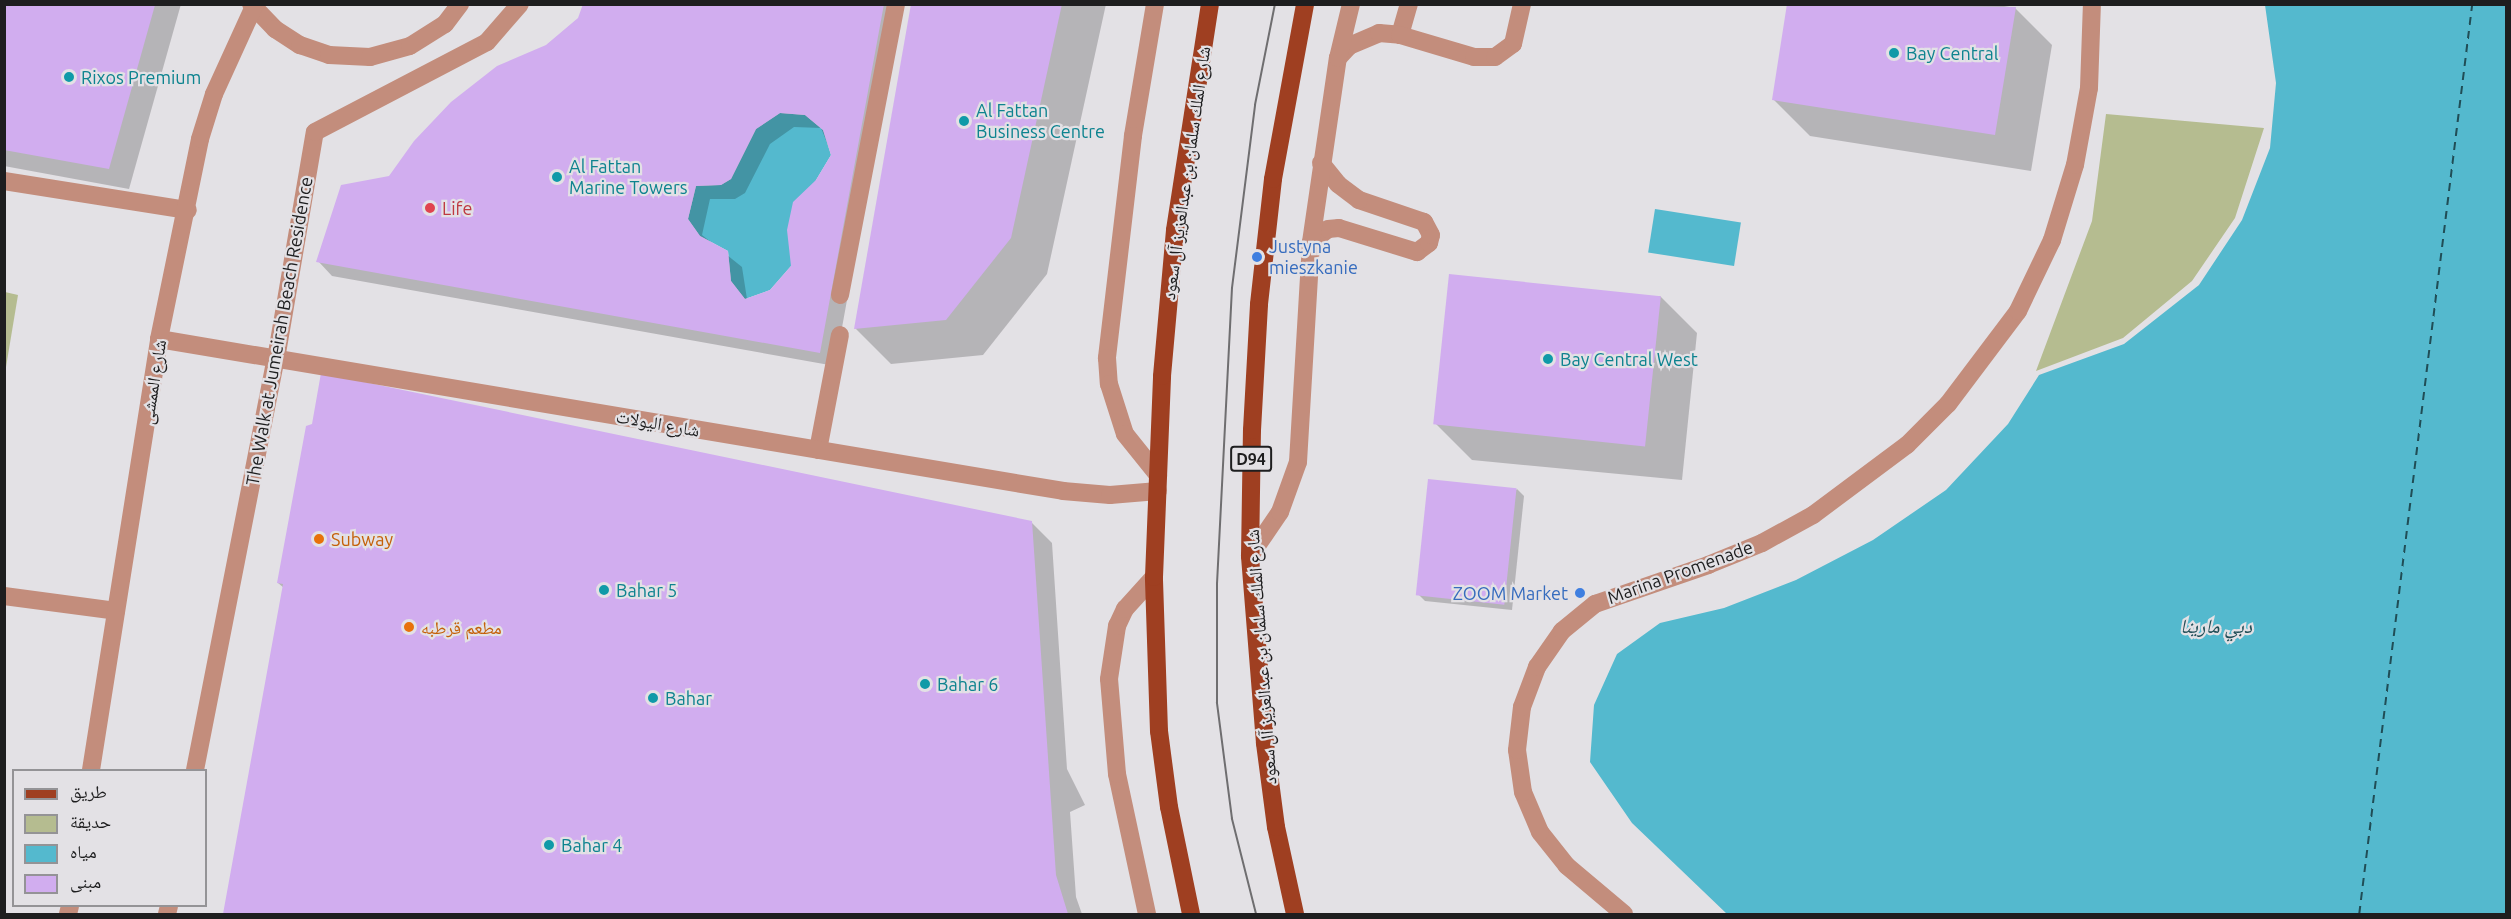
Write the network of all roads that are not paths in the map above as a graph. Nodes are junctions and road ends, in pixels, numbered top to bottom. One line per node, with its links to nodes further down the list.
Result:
1 (460, 4): 11 (street)
2 (520, 4): 23 (street, The Walk at Jumeirah Beach Residence)
3 (896, 4): 20 (street)
4 (1155, 4): 25 (street)
5 (1210, 4): 25 (main road, شارع الملك سلمان بن عبدالعزيز آل سعود)
6 (1305, 4): 26 (main road, شارع الملك سلمان بن عبدالعزيز آل سعود / D94)
7 (1351, 4): 13 (street)
8 (1409, 4): 12 (street)
9 (1522, 4): 12 (street)
10 (2092, 4): 35 (street, Marina Promenade)
11 (253, 6): 17 (street, شارع الممشى)
12 (1400, 35): 13 (street)
13 (1338, 58): 14 (street)
14 (1321, 163): 16 (street); 19 (street)
15 (4, 181): 17 (street)
16 (1359, 200): 18 (street); 18 (street)
17 (189, 210): 22 (street, شارع الممشى)
18 (1350, 230): 19 (street)
19 (1311, 242): 26 (street)
20 (840, 294)
21 (840, 335): 24 (street)
22 (159, 339): 23 (street, شارع اليولات); 29 (street, شارع الممشى)
23 (276, 358): 24 (street, شارع اليولات); 31 (street, The Walk at Jumeirah Beach Residence)
24 (818, 450): 25 (street, شارع اليولات)
25 (1158, 483): 27 (main road, شارع الملك سلمان بن عبدالعزيز آل سعود)
26 (1250, 556): 34 (main road, شارع الملك سلمان بن عبدالعزيز آل سعود / D94)
27 (1154, 577): 32 (street); 33 (main road, شارع الملك سلمان بن عبدالعزيز آل سعود)
28 (4, 596): 29 (street)
29 (116, 611): 30 (street, شارع الممشى)
30 (91, 769)
31 (195, 769)
32 (1147, 915)
33 (1191, 915)
34 (1294, 915)
35 (1624, 915)

